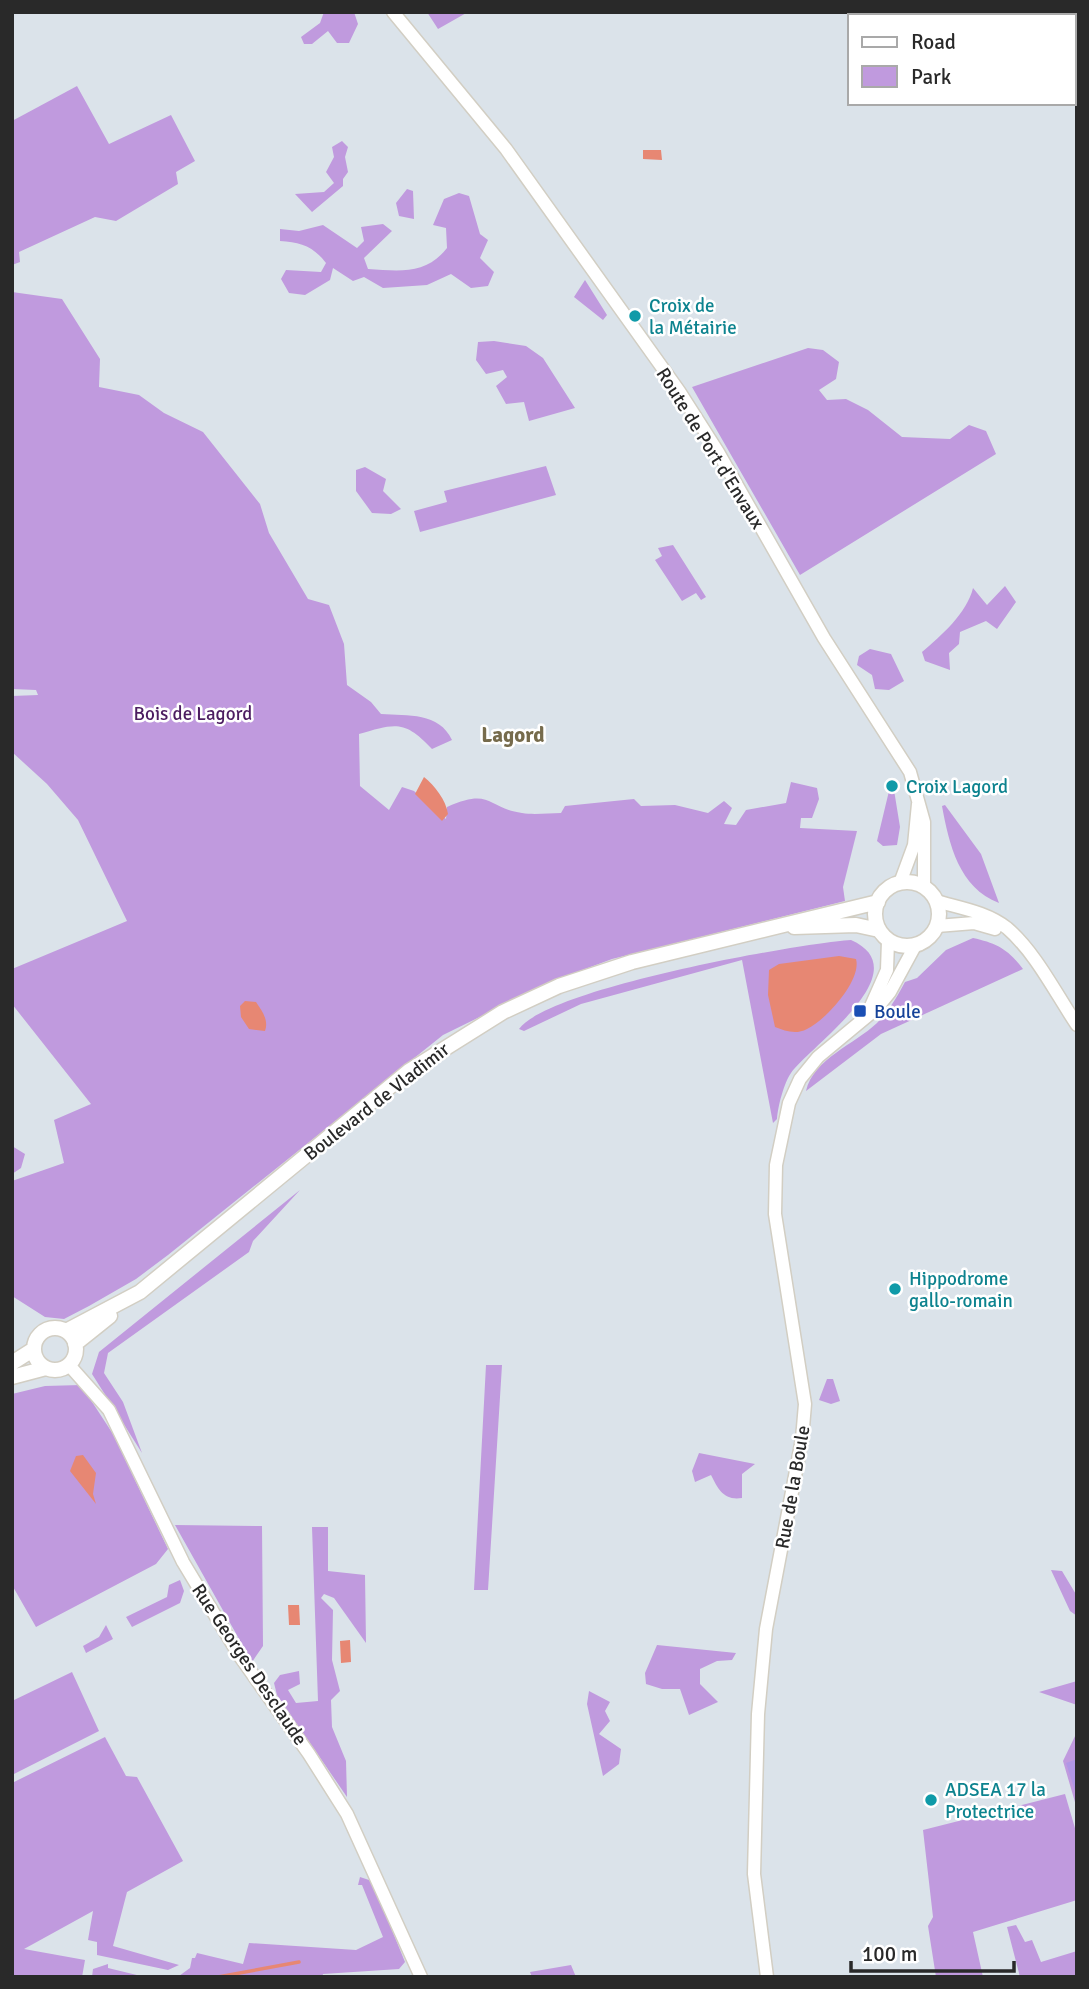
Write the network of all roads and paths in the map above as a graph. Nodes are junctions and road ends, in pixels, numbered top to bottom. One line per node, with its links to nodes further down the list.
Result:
1 (394, 12): 2 (street, Route de Port d'Envaux)
2 (918, 804): 3 (street); 4 (street, Route de Port d'Envaux)
3 (900, 883): 4 (main road); 6 (main road)
4 (924, 887): 5 (main road)
5 (936, 901): 7 (main road); 10 (street)
6 (878, 902): 8 (main road, Boulevard de Vladimir); 9 (main road)
7 (937, 926): 10 (street); 11 (main road)
8 (765, 929): 9 (main road, Boulevard de Vladimir); 14 (main road, Boulevard de Vladimir)
9 (884, 935): 11 (main road); 12 (street, Rue de la Boule)
10 (1017, 940): 13 (street)
11 (915, 946): 12 (street, Rue de la Boule)
12 (855, 1025): 23 (street, Rue de la Boule)
13 (1077, 1025)
14 (140, 1292): 15 (main road, Boulevard de Vladimir); 16 (main road)
15 (66, 1331): 16 (main road); 17 (main road)
16 (75, 1344): 19 (main road)
17 (34, 1349): 18 (main road); 20 (main road)
18 (12, 1363)
19 (69, 1365): 20 (main road); 22 (street, Rue Georges Desclaude)
20 (46, 1368): 21 (main road)
21 (12, 1377)
22 (420, 1974)
23 (767, 1977)

